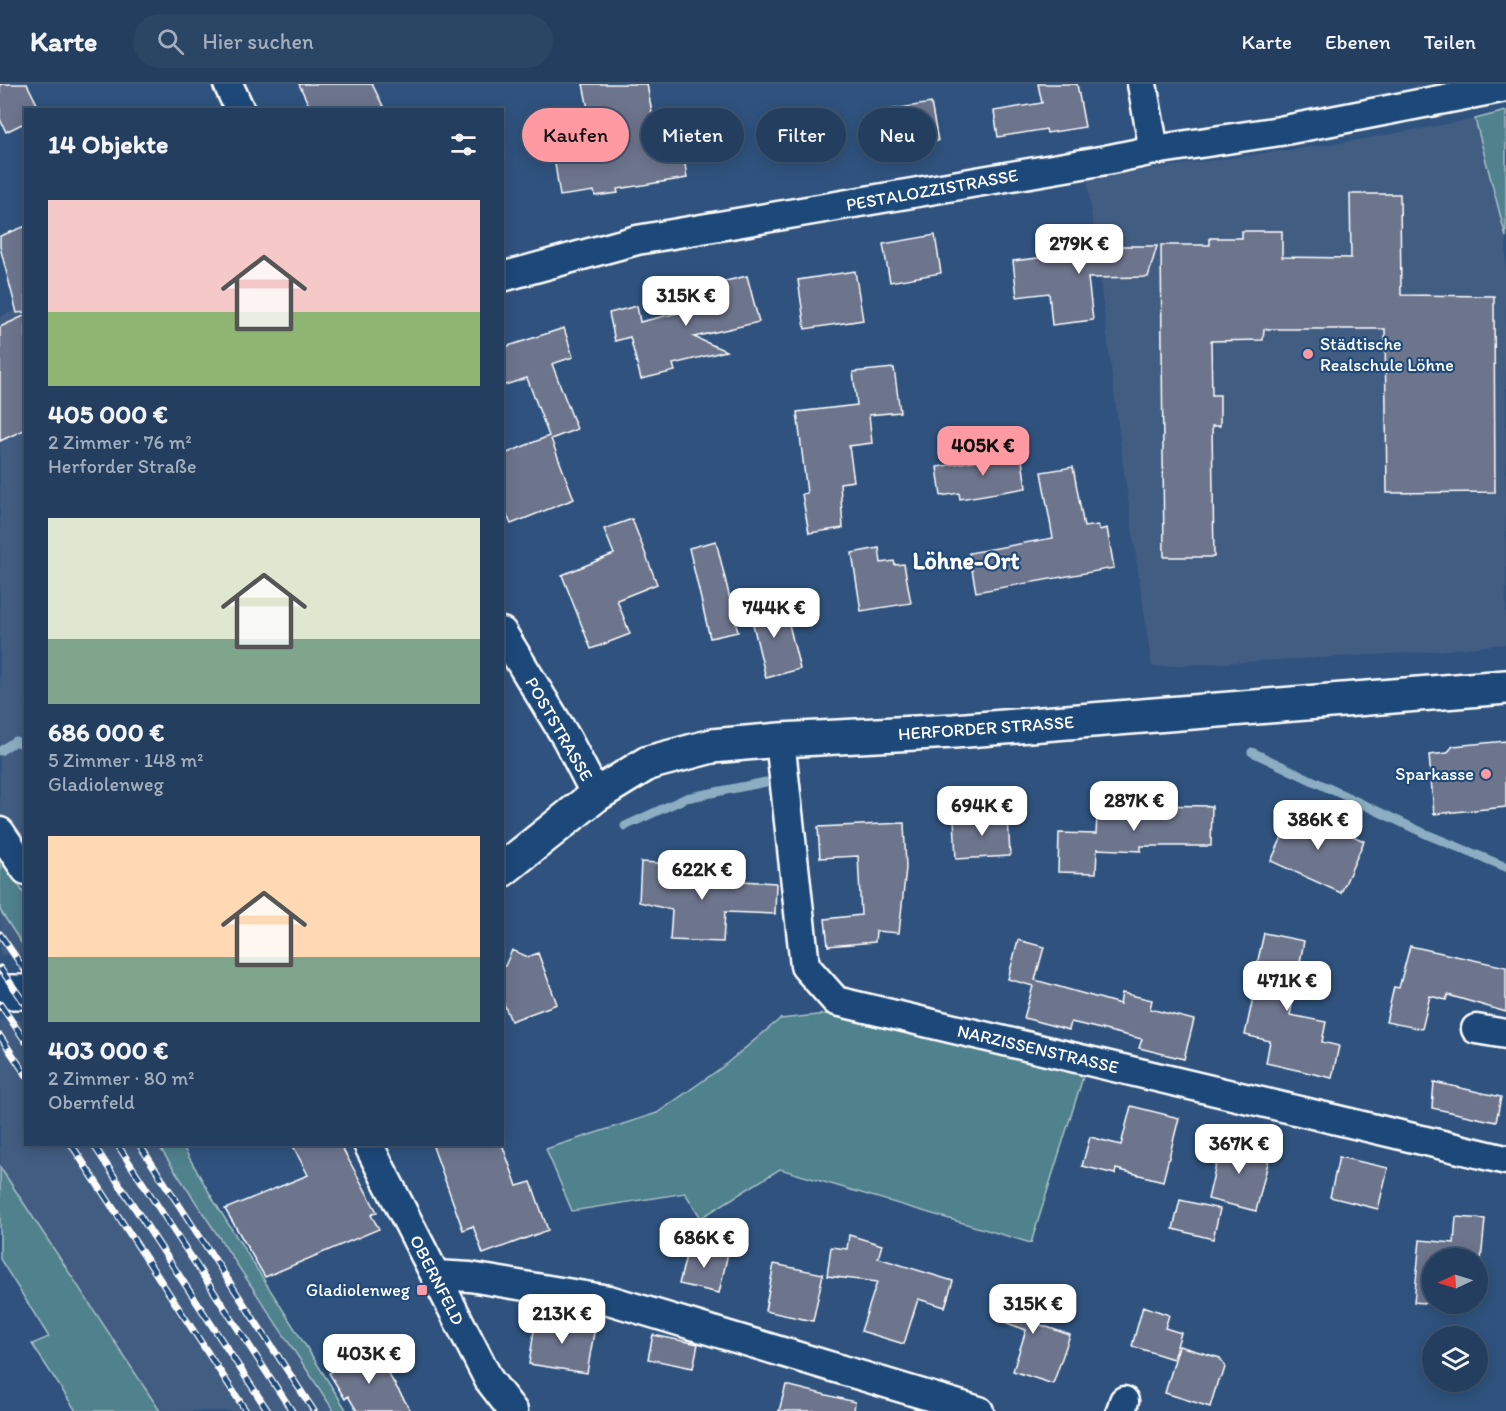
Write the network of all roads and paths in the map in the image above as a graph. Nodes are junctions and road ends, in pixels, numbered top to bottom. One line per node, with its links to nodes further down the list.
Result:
1 (228, 84): 4 (street)
2 (1142, 84): 5 (street)
3 (1506, 87): 5 (street, PESTALOZZISTRASSE)
4 (239, 108)
5 (1154, 150): 6 (street, PESTALOZZISTRASSE)
6 (504, 276)
7 (504, 635): 10 (street, POSTSTRASSE)
8 (1506, 687): 9 (main road, HERFORDER STRASSE)
9 (780, 740): 10 (main road, HERFORDER STRASSE); 19 (street, NARZISSENSTRASSE)
10 (596, 795): 13 (main road, HERFORDER STRASSE)
11 (0, 832): 12 (street)
12 (24, 867)
13 (504, 868)
14 (0, 992): 15 (main road)
15 (24, 992)
16 (1476, 1029): 17 (street)
17 (1506, 1034)
18 (369, 1146): 20 (street, OBERNFELD)
19 (1506, 1160)
20 (435, 1275): 21 (street, OBERNFELD); 22 (street)
21 (513, 1411)
22 (979, 1411)

